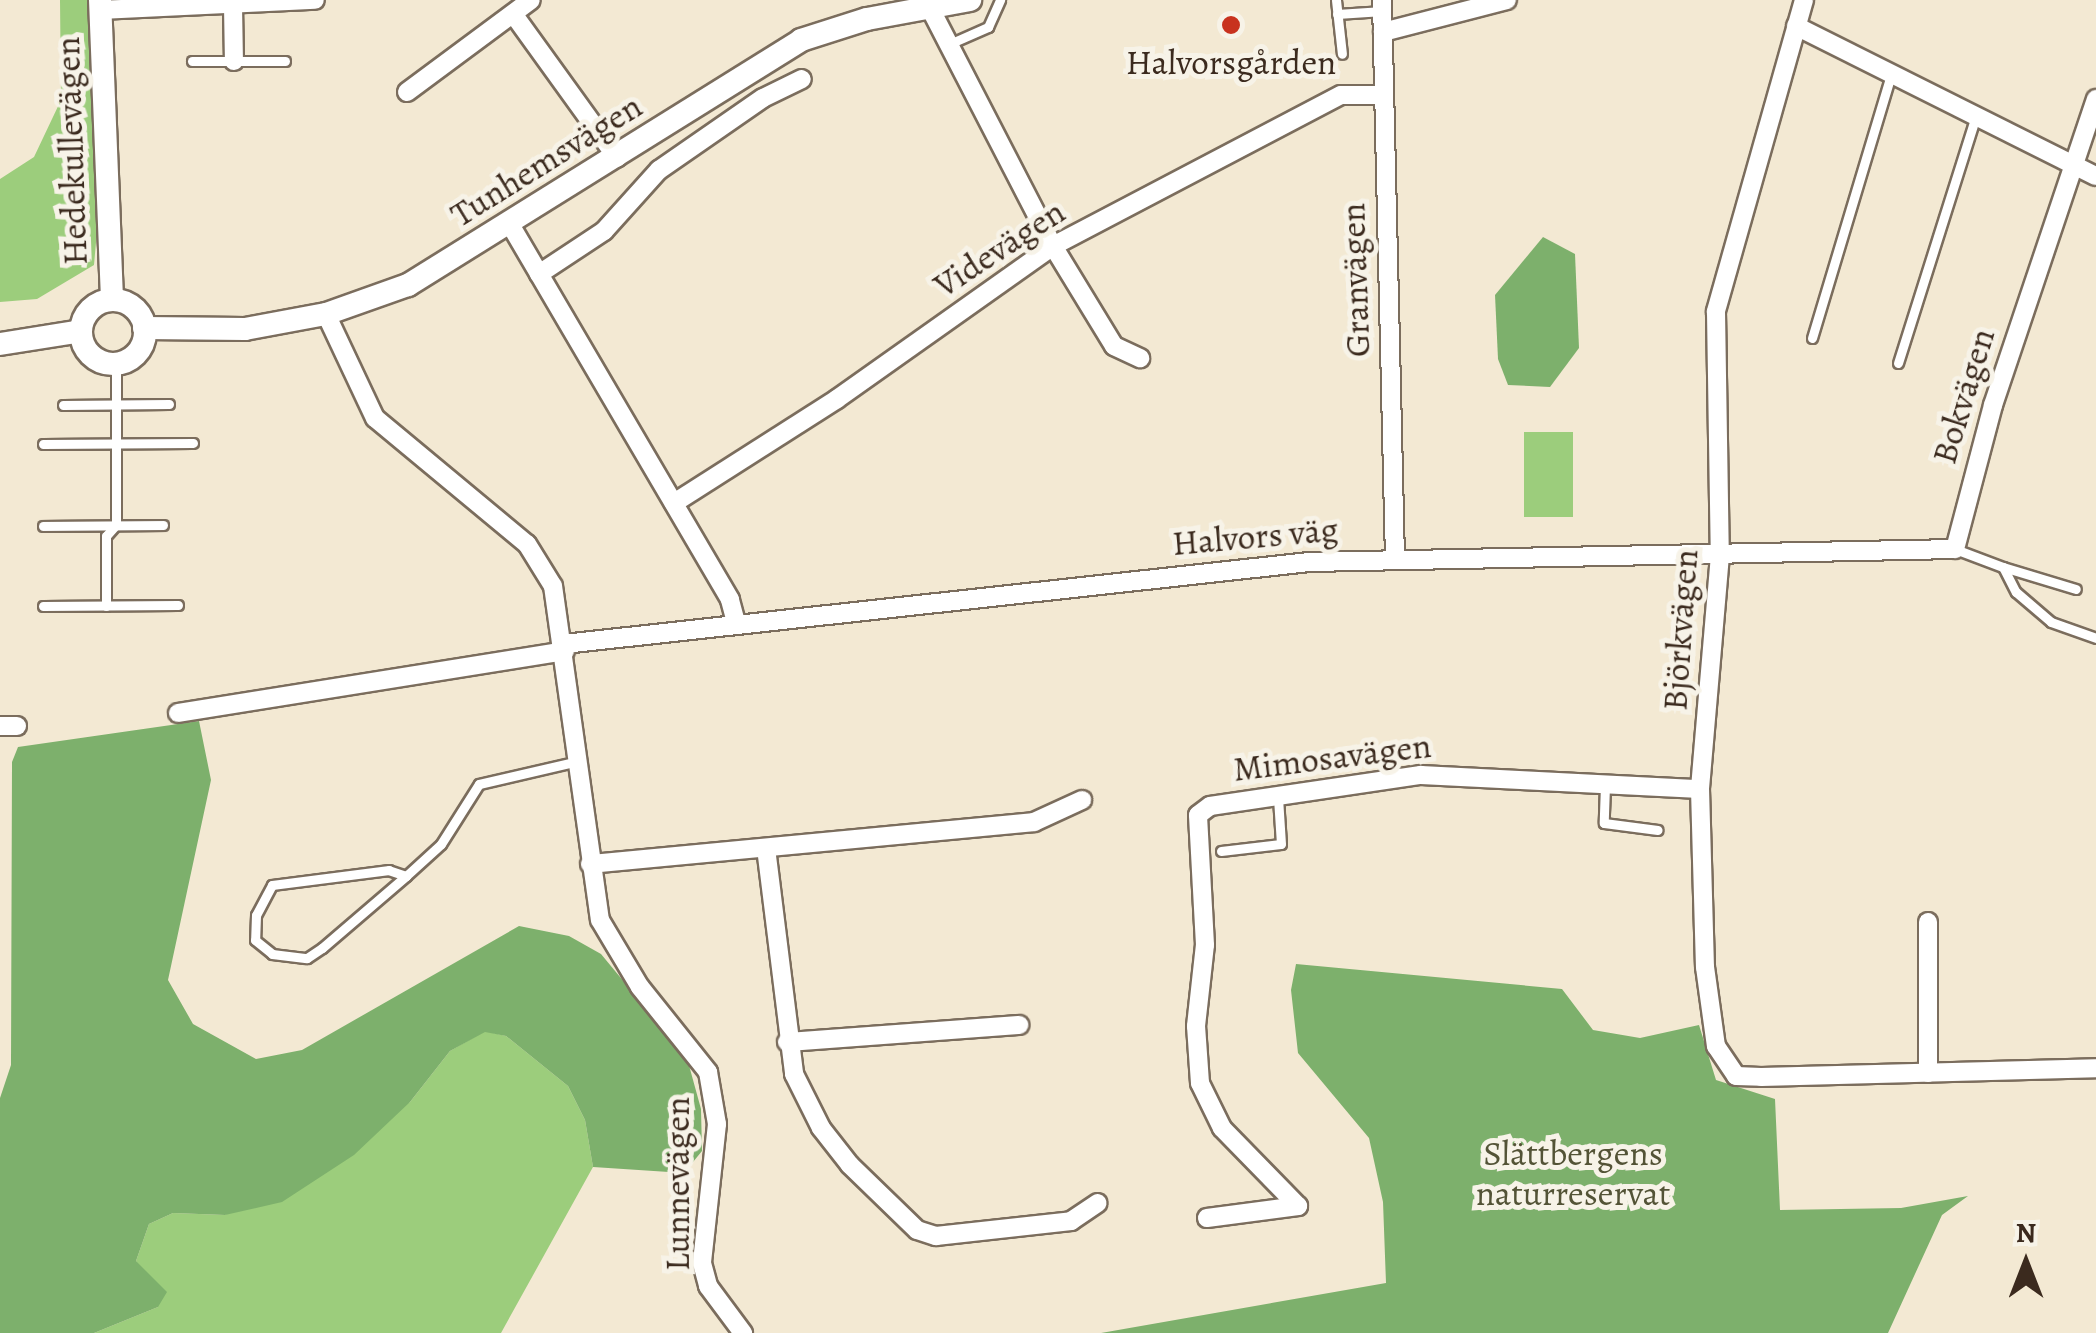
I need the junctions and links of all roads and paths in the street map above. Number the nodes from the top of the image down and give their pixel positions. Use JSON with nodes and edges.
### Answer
{"nodes":[{"id":1,"x":314,"y":0,"type":"edge"},
{"id":2,"x":531,"y":0,"type":"edge"},
{"id":3,"x":970,"y":0,"type":"edge"},
{"id":4,"x":1000,"y":0,"type":"edge"},
{"id":5,"x":1336,"y":0,"type":"edge"},
{"id":6,"x":1507,"y":0,"type":"edge"},
{"id":7,"x":1804,"y":0,"type":"edge"},
{"id":8,"x":224,"y":4,"type":"edge"},
{"id":9,"x":100,"y":5,"type":"edge"},
{"id":10,"x":1382,"y":6,"type":"edge"},
{"id":11,"x":916,"y":7,"type":"edge"},
{"id":12,"x":1338,"y":14,"type":"junction"},
{"id":13,"x":514,"y":15,"type":"junction"},
{"id":14,"x":1796,"y":26,"type":"junction"},
{"id":15,"x":1383,"y":32,"type":"junction"},
{"id":16,"x":946,"y":45,"type":"junction"},
{"id":17,"x":1342,"y":54,"type":"dead end"},
{"id":18,"x":285,"y":60,"type":"dead end"},
{"id":19,"x":192,"y":61,"type":"dead end"},
{"id":20,"x":234,"y":61,"type":"junction"},
{"id":21,"x":1891,"y":75,"type":"junction"},
{"id":22,"x":802,"y":79,"type":"dead end"},
{"id":23,"x":407,"y":92,"type":"dead end"},
{"id":24,"x":1382,"y":96,"type":"junction"},
{"id":25,"x":2096,"y":99,"type":"edge"},
{"id":26,"x":1976,"y":119,"type":"junction"},
{"id":27,"x":617,"y":158,"type":"junction"},
{"id":28,"x":2068,"y":168,"type":"junction"},
{"id":29,"x":2096,"y":176,"type":"edge"},
{"id":30,"x":511,"y":226,"type":"junction"},
{"id":31,"x":1053,"y":246,"type":"junction"},
{"id":32,"x":539,"y":274,"type":"junction"},
{"id":33,"x":112,"y":300,"type":"junction"},
{"id":34,"x":326,"y":314,"type":"junction"},
{"id":35,"x":144,"y":328,"type":"junction"},
{"id":36,"x":81,"y":332,"type":"junction"},
{"id":37,"x":1812,"y":338,"type":"dead end"},
{"id":38,"x":0,"y":344,"type":"edge"},
{"id":39,"x":1140,"y":358,"type":"dead end"},
{"id":40,"x":1898,"y":363,"type":"dead end"},
{"id":41,"x":116,"y":364,"type":"junction"},
{"id":42,"x":169,"y":404,"type":"dead end"},
{"id":43,"x":64,"y":405,"type":"dead end"},
{"id":44,"x":115,"y":405,"type":"junction"},
{"id":45,"x":193,"y":443,"type":"dead end"},
{"id":46,"x":44,"y":444,"type":"dead end"},
{"id":47,"x":116,"y":444,"type":"junction"},
{"id":48,"x":674,"y":503,"type":"junction"},
{"id":49,"x":116,"y":525,"type":"junction"},
{"id":50,"x":163,"y":525,"type":"dead end"},
{"id":51,"x":43,"y":526,"type":"dead end"},
{"id":52,"x":1955,"y":549,"type":"junction"},
{"id":53,"x":1720,"y":555,"type":"junction"},
{"id":54,"x":1395,"y":558,"type":"junction"},
{"id":55,"x":2003,"y":568,"type":"junction"},
{"id":56,"x":2076,"y":589,"type":"dead end"},
{"id":57,"x":178,"y":605,"type":"dead end"},
{"id":58,"x":43,"y":606,"type":"dead end"},
{"id":59,"x":106,"y":606,"type":"junction"},
{"id":60,"x":736,"y":622,"type":"junction"},
{"id":61,"x":2096,"y":638,"type":"edge"},
{"id":62,"x":565,"y":647,"type":"junction"},
{"id":63,"x":178,"y":713,"type":"dead end"},
{"id":64,"x":574,"y":762,"type":"junction"},
{"id":65,"x":1604,"y":781,"type":"junction"},
{"id":66,"x":1700,"y":789,"type":"junction"},
{"id":67,"x":1278,"y":795,"type":"junction"},
{"id":68,"x":1082,"y":800,"type":"dead end"},
{"id":69,"x":1658,"y":830,"type":"dead end"},
{"id":70,"x":766,"y":848,"type":"junction"},
{"id":71,"x":1221,"y":851,"type":"dead end"},
{"id":72,"x":590,"y":864,"type":"junction"},
{"id":73,"x":406,"y":876,"type":"junction"},
{"id":74,"x":1928,"y":922,"type":"dead end"},
{"id":75,"x":1018,"y":1025,"type":"dead end"},
{"id":76,"x":787,"y":1042,"type":"junction"},
{"id":77,"x":2096,"y":1068,"type":"edge"},
{"id":78,"x":1928,"y":1073,"type":"junction"},
{"id":79,"x":1098,"y":1203,"type":"dead end"},
{"id":80,"x":1207,"y":1218,"type":"dead end"},
{"id":81,"x":743,"y":1333,"type":"edge"}],
"edges":[{"from":1,"to":8,"type":"street"},
{"from":2,"to":13,"type":"street"},
{"from":3,"to":11,"type":"street","name":"Tunhemsvägen"},
{"from":4,"to":16,"type":"lane"},
{"from":5,"to":12,"type":"lane"},
{"from":6,"to":15,"type":"street"},
{"from":7,"to":14,"type":"street","name":"Björkvägen"},
{"from":8,"to":9,"type":"street"},
{"from":8,"to":20,"type":"street"},
{"from":9,"to":33,"type":"street","name":"Hedekullevägen"},
{"from":10,"to":12,"type":"lane"},
{"from":10,"to":15,"type":"street","name":"Granvägen"},
{"from":11,"to":16,"type":"street"},
{"from":11,"to":27,"type":"street","name":"Tunhemsvägen"},
{"from":12,"to":17,"type":"lane"},
{"from":13,"to":23,"type":"street"},
{"from":13,"to":27,"type":"street"},
{"from":14,"to":21,"type":"street"},
{"from":14,"to":53,"type":"street","name":"Björkvägen"},
{"from":15,"to":24,"type":"street","name":"Granvägen"},
{"from":16,"to":31,"type":"street"},
{"from":18,"to":20,"type":"lane"},
{"from":19,"to":20,"type":"lane"},
{"from":21,"to":26,"type":"street"},
{"from":21,"to":37,"type":"lane"},
{"from":22,"to":32,"type":"street"},
{"from":24,"to":31,"type":"street","name":"Videvägen"},
{"from":24,"to":54,"type":"street","name":"Granvägen"},
{"from":25,"to":28,"type":"street","name":"Bokvägen"},
{"from":26,"to":28,"type":"street"},
{"from":26,"to":40,"type":"lane"},
{"from":27,"to":30,"type":"street","name":"Tunhemsvägen"},
{"from":28,"to":29,"type":"street"},
{"from":28,"to":52,"type":"street","name":"Bokvägen"},
{"from":30,"to":32,"type":"street"},
{"from":30,"to":34,"type":"street","name":"Tunhemsvägen"},
{"from":31,"to":39,"type":"street"},
{"from":31,"to":48,"type":"street","name":"Videvägen"},
{"from":32,"to":48,"type":"street"},
{"from":33,"to":35,"type":"street"},
{"from":33,"to":36,"type":"street"},
{"from":34,"to":35,"type":"street","name":"Tunhemsvägen"},
{"from":34,"to":62,"type":"street","name":"Lunnevägen"},
{"from":35,"to":41,"type":"street"},
{"from":36,"to":38,"type":"street"},
{"from":36,"to":41,"type":"street"},
{"from":41,"to":44,"type":"lane"},
{"from":42,"to":44,"type":"lane"},
{"from":43,"to":44,"type":"lane"},
{"from":44,"to":47,"type":"lane"},
{"from":45,"to":47,"type":"lane"},
{"from":46,"to":47,"type":"lane"},
{"from":47,"to":49,"type":"lane"},
{"from":48,"to":60,"type":"street"},
{"from":49,"to":50,"type":"lane"},
{"from":49,"to":51,"type":"lane"},
{"from":49,"to":59,"type":"lane"},
{"from":52,"to":53,"type":"street","name":"Halvors väg"},
{"from":52,"to":55,"type":"lane"},
{"from":53,"to":54,"type":"street","name":"Halvors väg"},
{"from":53,"to":66,"type":"street","name":"Björkvägen"},
{"from":54,"to":60,"type":"street","name":"Halvors väg"},
{"from":55,"to":56,"type":"lane"},
{"from":55,"to":61,"type":"lane"},
{"from":57,"to":59,"type":"lane"},
{"from":58,"to":59,"type":"lane"},
{"from":60,"to":62,"type":"street","name":"Halvors väg"},
{"from":62,"to":63,"type":"street","name":"Halvors väg"},
{"from":62,"to":64,"type":"street","name":"Lunnevägen"},
{"from":64,"to":72,"type":"street","name":"Lunnevägen"},
{"from":64,"to":73,"type":"lane"},
{"from":65,"to":66,"type":"street","name":"Mimosavägen"},
{"from":65,"to":67,"type":"street","name":"Mimosavägen"},
{"from":65,"to":69,"type":"lane"},
{"from":66,"to":78,"type":"street","name":"Björkvägen"},
{"from":67,"to":71,"type":"lane"},
{"from":67,"to":80,"type":"street","name":"Mimosavägen"},
{"from":68,"to":70,"type":"street"},
{"from":70,"to":72,"type":"street"},
{"from":70,"to":76,"type":"street"},
{"from":72,"to":81,"type":"street","name":"Lunnevägen"},
{"from":73,"to":73,"type":"lane"},
{"from":74,"to":78,"type":"street"},
{"from":75,"to":76,"type":"street"},
{"from":76,"to":79,"type":"street"},
{"from":77,"to":78,"type":"street","name":"Björkvägen"}]}
